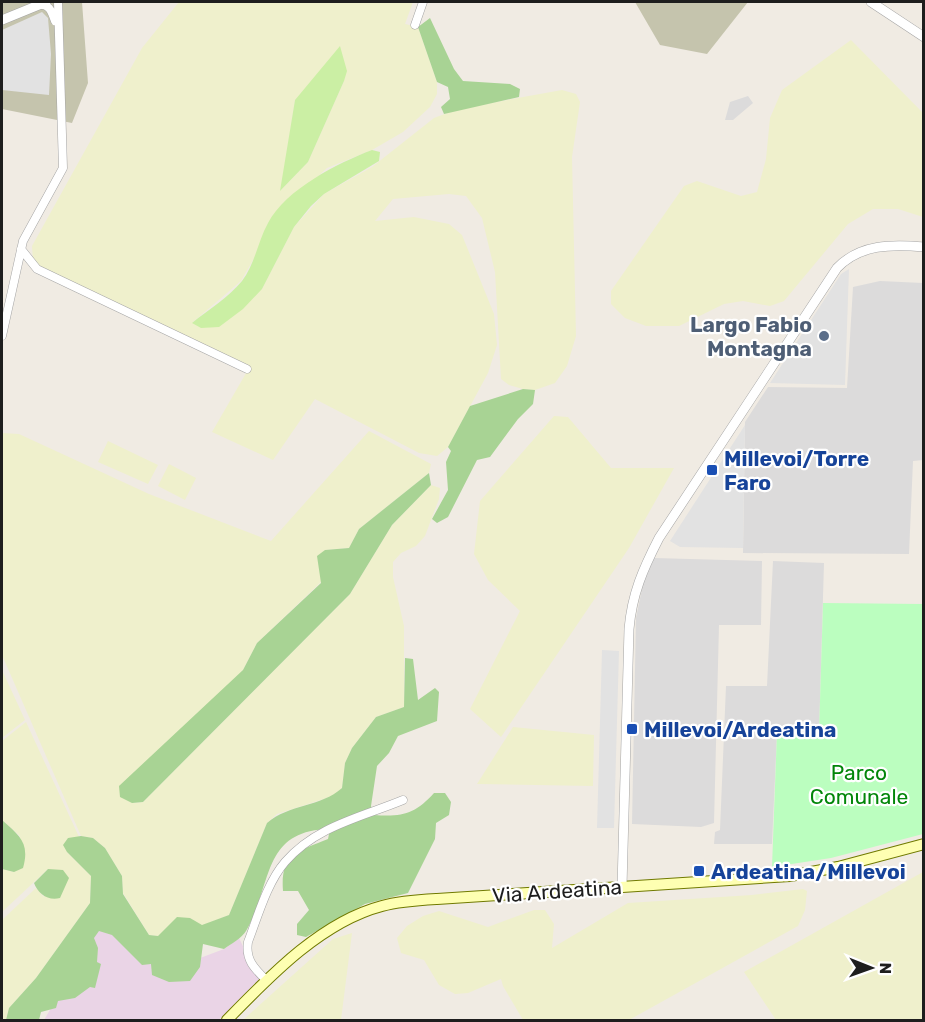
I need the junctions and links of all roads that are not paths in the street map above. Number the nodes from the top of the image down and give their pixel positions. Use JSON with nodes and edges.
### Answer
{"nodes":[{"id":1,"x":58,"y":2,"type":"edge"},
{"id":2,"x":423,"y":2,"type":"edge"},
{"id":3,"x":871,"y":2,"type":"edge"},
{"id":4,"x":41,"y":3,"type":"edge"},
{"id":5,"x":2,"y":20,"type":"edge"},
{"id":6,"x":415,"y":25,"type":"dead end"},
{"id":7,"x":58,"y":28,"type":"junction"},
{"id":8,"x":924,"y":37,"type":"edge"},
{"id":9,"x":924,"y":246,"type":"edge"},
{"id":10,"x":21,"y":249,"type":"junction"},
{"id":11,"x":2,"y":336,"type":"edge"},
{"id":12,"x":247,"y":369,"type":"dead end"},
{"id":13,"x":404,"y":800,"type":"dead end"},
{"id":14,"x":924,"y":844,"type":"edge"},
{"id":15,"x":622,"y":887,"type":"junction"},
{"id":16,"x":267,"y":981,"type":"junction"},
{"id":17,"x":227,"y":1020,"type":"edge"}],
"edges":[{"from":1,"to":7,"type":"street"},
{"from":2,"to":6,"type":"street"},
{"from":3,"to":8,"type":"street"},
{"from":4,"to":5,"type":"street"},
{"from":4,"to":7,"type":"street"},
{"from":7,"to":10,"type":"street"},
{"from":9,"to":15,"type":"street"},
{"from":10,"to":11,"type":"street"},
{"from":10,"to":12,"type":"street"},
{"from":13,"to":16,"type":"street"},
{"from":14,"to":15,"type":"main road","name":"Via Ardeatina"},
{"from":15,"to":16,"type":"main road","name":"Via Ardeatina"},
{"from":16,"to":17,"type":"main road","name":"Via Ardeatina"}]}
